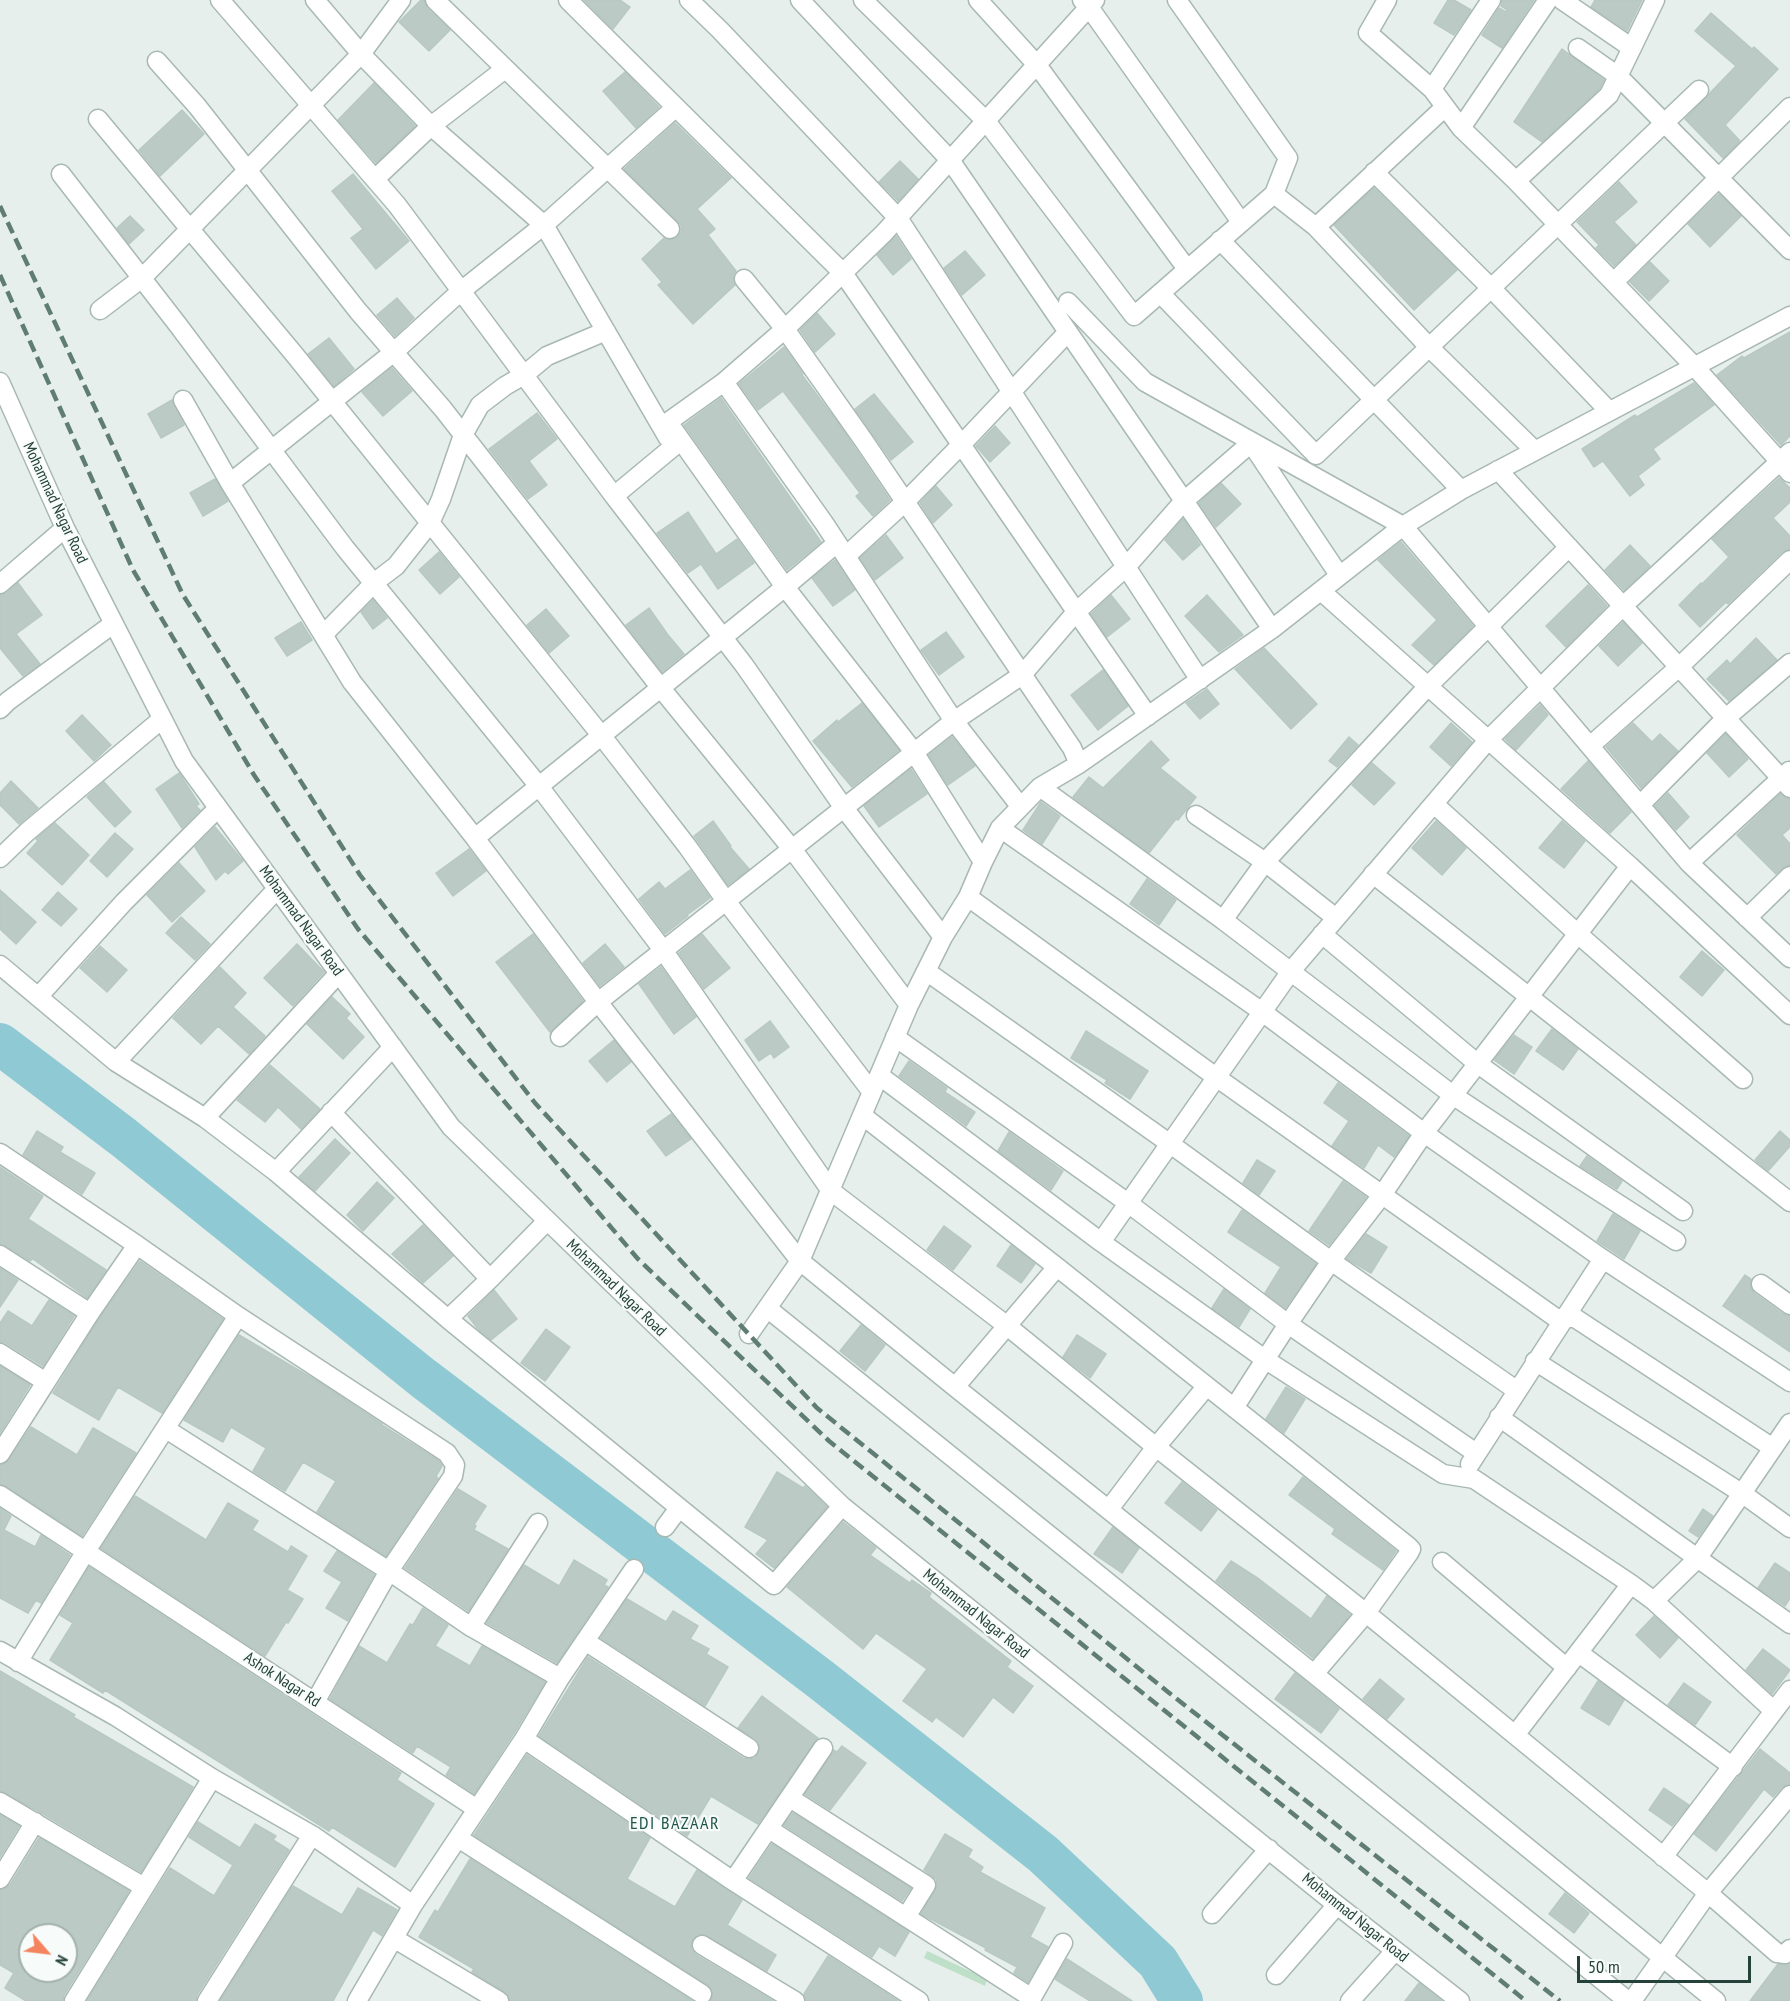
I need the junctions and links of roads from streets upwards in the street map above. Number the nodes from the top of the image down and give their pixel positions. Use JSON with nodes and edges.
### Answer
{"nodes":[{"id":1,"x":220,"y":0,"type":"edge"},
{"id":2,"x":315,"y":0,"type":"edge"},
{"id":3,"x":401,"y":0,"type":"edge"},
{"id":4,"x":435,"y":0,"type":"edge"},
{"id":5,"x":688,"y":0,"type":"edge"},
{"id":6,"x":800,"y":0,"type":"edge"},
{"id":7,"x":862,"y":0,"type":"edge"},
{"id":8,"x":978,"y":0,"type":"edge"},
{"id":9,"x":1177,"y":0,"type":"edge"},
{"id":10,"x":1387,"y":0,"type":"edge"},
{"id":11,"x":1491,"y":0,"type":"edge"},
{"id":12,"x":1548,"y":0,"type":"edge"},
{"id":13,"x":1562,"y":0,"type":"edge"},
{"id":14,"x":1655,"y":0,"type":"edge"},
{"id":15,"x":570,"y":1,"type":"edge"},
{"id":16,"x":1089,"y":2,"type":"edge"},
{"id":17,"x":1578,"y":48,"type":"dead end"},
{"id":18,"x":1632,"y":48,"type":"junction"},
{"id":19,"x":361,"y":54,"type":"junction"},
{"id":20,"x":157,"y":61,"type":"dead end"},
{"id":21,"x":1037,"y":65,"type":"junction"},
{"id":22,"x":505,"y":69,"type":"junction"},
{"id":23,"x":1618,"y":76,"type":"junction"},
{"id":24,"x":1432,"y":89,"type":"junction"},
{"id":25,"x":1699,"y":90,"type":"dead end"},
{"id":26,"x":310,"y":105,"type":"junction"},
{"id":27,"x":676,"y":107,"type":"junction"},
{"id":28,"x":1445,"y":107,"type":"junction"},
{"id":29,"x":1790,"y":107,"type":"edge"},
{"id":30,"x":98,"y":119,"type":"dead end"},
{"id":31,"x":986,"y":121,"type":"junction"},
{"id":32,"x":1665,"y":123,"type":"junction"},
{"id":33,"x":431,"y":126,"type":"junction"},
{"id":34,"x":1461,"y":128,"type":"junction"},
{"id":35,"x":950,"y":160,"type":"junction"},
{"id":36,"x":607,"y":168,"type":"junction"},
{"id":37,"x":248,"y":170,"type":"junction"},
{"id":38,"x":1374,"y":172,"type":"junction"},
{"id":39,"x":61,"y":174,"type":"dead end"},
{"id":40,"x":1719,"y":176,"type":"junction"},
{"id":41,"x":375,"y":179,"type":"junction"},
{"id":42,"x":1516,"y":181,"type":"junction"},
{"id":43,"x":1274,"y":194,"type":"junction"},
{"id":44,"x":898,"y":218,"type":"junction"},
{"id":45,"x":1241,"y":222,"type":"junction"},
{"id":46,"x":544,"y":225,"type":"junction"},
{"id":47,"x":1557,"y":225,"type":"junction"},
{"id":48,"x":1316,"y":227,"type":"junction"},
{"id":49,"x":190,"y":229,"type":"junction"},
{"id":50,"x":670,"y":229,"type":"dead end"},
{"id":51,"x":1220,"y":240,"type":"junction"},
{"id":52,"x":1790,"y":250,"type":"edge"},
{"id":53,"x":1187,"y":270,"type":"junction"},
{"id":54,"x":843,"y":273,"type":"junction"},
{"id":55,"x":142,"y":278,"type":"junction"},
{"id":56,"x":744,"y":279,"type":"dead end"},
{"id":57,"x":1614,"y":282,"type":"junction"},
{"id":58,"x":1492,"y":288,"type":"junction"},
{"id":59,"x":461,"y":291,"type":"junction"},
{"id":60,"x":1160,"y":293,"type":"junction"},
{"id":61,"x":1068,"y":302,"type":"dead end"},
{"id":62,"x":100,"y":310,"type":"dead end"},
{"id":63,"x":1790,"y":316,"type":"edge"},
{"id":64,"x":785,"y":329,"type":"junction"},
{"id":65,"x":606,"y":331,"type":"junction"},
{"id":66,"x":1068,"y":332,"type":"junction"},
{"id":67,"x":1430,"y":348,"type":"junction"},
{"id":68,"x":394,"y":352,"type":"junction"},
{"id":69,"x":1694,"y":366,"type":"junction"},
{"id":70,"x":524,"y":375,"type":"junction"},
{"id":71,"x":724,"y":382,"type":"junction"},
{"id":72,"x":0,"y":383,"type":"edge"},
{"id":73,"x":1012,"y":392,"type":"junction"},
{"id":74,"x":183,"y":400,"type":"dead end"},
{"id":75,"x":332,"y":401,"type":"junction"},
{"id":76,"x":1373,"y":401,"type":"junction"},
{"id":77,"x":1609,"y":411,"type":"junction"},
{"id":78,"x":668,"y":422,"type":"junction"},
{"id":79,"x":463,"y":435,"type":"junction"},
{"id":80,"x":1251,"y":443,"type":"junction"},
{"id":81,"x":961,"y":445,"type":"junction"},
{"id":82,"x":673,"y":447,"type":"junction"},
{"id":83,"x":271,"y":449,"type":"junction"},
{"id":84,"x":1535,"y":451,"type":"junction"},
{"id":85,"x":1786,"y":462,"type":"edge"},
{"id":86,"x":1498,"y":470,"type":"junction"},
{"id":87,"x":230,"y":483,"type":"junction"},
{"id":88,"x":1461,"y":490,"type":"junction"},
{"id":89,"x":614,"y":496,"type":"junction"},
{"id":90,"x":1184,"y":501,"type":"junction"},
{"id":91,"x":905,"y":502,"type":"junction"},
{"id":92,"x":430,"y":523,"type":"junction"},
{"id":93,"x":1403,"y":525,"type":"junction"},
{"id":94,"x":65,"y":528,"type":"junction"},
{"id":95,"x":1569,"y":547,"type":"junction"},
{"id":96,"x":842,"y":550,"type":"junction"},
{"id":97,"x":1790,"y":560,"type":"edge"},
{"id":98,"x":1126,"y":567,"type":"junction"},
{"id":99,"x":1339,"y":575,"type":"junction"},
{"id":100,"x":375,"y":582,"type":"junction"},
{"id":101,"x":0,"y":584,"type":"edge"},
{"id":102,"x":785,"y":587,"type":"junction"},
{"id":103,"x":1321,"y":591,"type":"junction"},
{"id":104,"x":1623,"y":606,"type":"junction"},
{"id":105,"x":1076,"y":612,"type":"junction"},
{"id":106,"x":113,"y":624,"type":"junction"},
{"id":107,"x":1489,"y":625,"type":"junction"},
{"id":108,"x":1272,"y":629,"type":"junction"},
{"id":109,"x":323,"y":635,"type":"junction"},
{"id":110,"x":723,"y":637,"type":"junction"},
{"id":111,"x":1790,"y":663,"type":"edge"},
{"id":112,"x":1679,"y":667,"type":"junction"},
{"id":113,"x":1022,"y":675,"type":"junction"},
{"id":114,"x":1200,"y":680,"type":"junction"},
{"id":115,"x":1429,"y":685,"type":"junction"},
{"id":116,"x":1540,"y":686,"type":"junction"},
{"id":117,"x":660,"y":687,"type":"junction"},
{"id":118,"x":0,"y":709,"type":"edge"},
{"id":119,"x":1148,"y":716,"type":"junction"},
{"id":120,"x":1726,"y":718,"type":"junction"},
{"id":121,"x":162,"y":719,"type":"junction"},
{"id":122,"x":954,"y":721,"type":"junction"},
{"id":123,"x":601,"y":735,"type":"junction"},
{"id":124,"x":1489,"y":739,"type":"junction"},
{"id":125,"x":1590,"y":746,"type":"junction"},
{"id":126,"x":914,"y":752,"type":"junction"},
{"id":127,"x":1079,"y":764,"type":"junction"},
{"id":128,"x":1787,"y":779,"type":"edge"},
{"id":129,"x":538,"y":785,"type":"junction"},
{"id":130,"x":1040,"y":787,"type":"junction"},
{"id":131,"x":1434,"y":804,"type":"junction"},
{"id":132,"x":1640,"y":805,"type":"junction"},
{"id":133,"x":1020,"y":806,"type":"junction"},
{"id":134,"x":218,"y":807,"type":"junction"},
{"id":135,"x":844,"y":808,"type":"junction"},
{"id":136,"x":1196,"y":815,"type":"dead end"},
{"id":137,"x":1000,"y":828,"type":"junction"},
{"id":138,"x":475,"y":838,"type":"junction"},
{"id":139,"x":792,"y":849,"type":"junction"},
{"id":140,"x":0,"y":858,"type":"edge"},
{"id":141,"x":982,"y":862,"type":"junction"},
{"id":142,"x":1265,"y":862,"type":"junction"},
{"id":143,"x":1689,"y":862,"type":"junction"},
{"id":144,"x":1630,"y":866,"type":"junction"},
{"id":145,"x":1373,"y":874,"type":"junction"},
{"id":146,"x":1790,"y":876,"type":"edge"},
{"id":147,"x":277,"y":889,"type":"junction"},
{"id":148,"x":968,"y":897,"type":"junction"},
{"id":149,"x":726,"y":901,"type":"junction"},
{"id":150,"x":1336,"y":918,"type":"junction"},
{"id":151,"x":1747,"y":918,"type":"junction"},
{"id":152,"x":1223,"y":920,"type":"junction"},
{"id":153,"x":1322,"y":934,"type":"junction"},
{"id":154,"x":1578,"y":934,"type":"junction"},
{"id":155,"x":943,"y":937,"type":"junction"},
{"id":156,"x":663,"y":950,"type":"junction"},
{"id":157,"x":1790,"y":958,"type":"edge"},
{"id":158,"x":0,"y":965,"type":"edge"},
{"id":159,"x":926,"y":971,"type":"junction"},
{"id":160,"x":1291,"y":971,"type":"junction"},
{"id":161,"x":339,"y":974,"type":"junction"},
{"id":162,"x":38,"y":997,"type":"junction"},
{"id":163,"x":1529,"y":998,"type":"junction"},
{"id":164,"x":598,"y":1002,"type":"junction"},
{"id":165,"x":909,"y":1005,"type":"junction"},
{"id":166,"x":1261,"y":1011,"type":"junction"},
{"id":167,"x":1790,"y":1015,"type":"edge"},
{"id":168,"x":560,"y":1036,"type":"dead end"},
{"id":169,"x":895,"y":1037,"type":"junction"},
{"id":170,"x":393,"y":1047,"type":"junction"},
{"id":171,"x":116,"y":1062,"type":"junction"},
{"id":172,"x":1478,"y":1064,"type":"junction"},
{"id":173,"x":1216,"y":1077,"type":"junction"},
{"id":174,"x":1743,"y":1079,"type":"dead end"},
{"id":175,"x":876,"y":1083,"type":"junction"},
{"id":176,"x":1454,"y":1096,"type":"junction"},
{"id":177,"x":331,"y":1112,"type":"junction"},
{"id":178,"x":863,"y":1116,"type":"junction"},
{"id":179,"x":205,"y":1118,"type":"junction"},
{"id":180,"x":1424,"y":1133,"type":"junction"},
{"id":181,"x":1169,"y":1143,"type":"junction"},
{"id":182,"x":0,"y":1153,"type":"edge"},
{"id":183,"x":276,"y":1172,"type":"junction"},
{"id":184,"x":831,"y":1191,"type":"junction"},
{"id":185,"x":1382,"y":1195,"type":"junction"},
{"id":186,"x":1790,"y":1202,"type":"edge"},
{"id":187,"x":1128,"y":1203,"type":"junction"},
{"id":188,"x":1683,"y":1211,"type":"dead end"},
{"id":189,"x":547,"y":1221,"type":"junction"},
{"id":190,"x":1676,"y":1241,"type":"dead end"},
{"id":191,"x":1101,"y":1242,"type":"junction"},
{"id":192,"x":137,"y":1245,"type":"junction"},
{"id":193,"x":0,"y":1256,"type":"edge"},
{"id":194,"x":1603,"y":1259,"type":"junction"},
{"id":195,"x":800,"y":1261,"type":"junction"},
{"id":196,"x":1331,"y":1261,"type":"junction"},
{"id":197,"x":1057,"y":1267,"type":"junction"},
{"id":198,"x":490,"y":1280,"type":"junction"},
{"id":199,"x":1761,"y":1284,"type":"dead end"},
{"id":200,"x":1790,"y":1305,"type":"edge"},
{"id":201,"x":767,"y":1308,"type":"junction"},
{"id":202,"x":90,"y":1313,"type":"junction"},
{"id":203,"x":238,"y":1316,"type":"junction"},
{"id":204,"x":1563,"y":1318,"type":"junction"},
{"id":205,"x":448,"y":1319,"type":"junction"},
{"id":206,"x":1288,"y":1324,"type":"junction"},
{"id":207,"x":1006,"y":1325,"type":"junction"},
{"id":208,"x":749,"y":1334,"type":"dead end"},
{"id":209,"x":0,"y":1353,"type":"edge"},
{"id":210,"x":1266,"y":1360,"type":"junction"},
{"id":211,"x":1535,"y":1361,"type":"junction"},
{"id":212,"x":46,"y":1382,"type":"junction"},
{"id":213,"x":1790,"y":1382,"type":"edge"},
{"id":214,"x":955,"y":1387,"type":"junction"},
{"id":215,"x":1206,"y":1387,"type":"junction"},
{"id":216,"x":1516,"y":1390,"type":"junction"},
{"id":217,"x":1234,"y":1408,"type":"junction"},
{"id":218,"x":1499,"y":1417,"type":"junction"},
{"id":219,"x":1790,"y":1423,"type":"edge"},
{"id":220,"x":166,"y":1429,"type":"junction"},
{"id":221,"x":1156,"y":1447,"type":"junction"},
{"id":222,"x":1773,"y":1448,"type":"junction"},
{"id":223,"x":0,"y":1454,"type":"edge"},
{"id":224,"x":1476,"y":1454,"type":"junction"},
{"id":225,"x":1461,"y":1477,"type":"junction"},
{"id":226,"x":1743,"y":1494,"type":"junction"},
{"id":227,"x":0,"y":1495,"type":"edge"},
{"id":228,"x":842,"y":1506,"type":"junction"},
{"id":229,"x":679,"y":1508,"type":"junction"},
{"id":230,"x":1109,"y":1509,"type":"junction"},
{"id":231,"x":538,"y":1523,"type":"dead end"},
{"id":232,"x":664,"y":1527,"type":"dead end"},
{"id":233,"x":1790,"y":1528,"type":"edge"},
{"id":234,"x":86,"y":1551,"type":"junction"},
{"id":235,"x":1697,"y":1558,"type":"junction"},
{"id":236,"x":1442,"y":1562,"type":"dead end"},
{"id":237,"x":634,"y":1569,"type":"dead end"},
{"id":238,"x":389,"y":1571,"type":"junction"},
{"id":239,"x":1631,"y":1584,"type":"junction"},
{"id":240,"x":1654,"y":1601,"type":"junction"},
{"id":241,"x":1365,"y":1612,"type":"junction"},
{"id":242,"x":1790,"y":1624,"type":"edge"},
{"id":243,"x":471,"y":1627,"type":"junction"},
{"id":244,"x":585,"y":1641,"type":"junction"},
{"id":245,"x":0,"y":1651,"type":"edge"},
{"id":246,"x":1579,"y":1653,"type":"junction"},
{"id":247,"x":18,"y":1662,"type":"junction"},
{"id":248,"x":1567,"y":1668,"type":"junction"},
{"id":249,"x":1314,"y":1674,"type":"junction"},
{"id":250,"x":560,"y":1678,"type":"junction"},
{"id":251,"x":1790,"y":1690,"type":"edge"},
{"id":252,"x":315,"y":1702,"type":"junction"},
{"id":253,"x":1773,"y":1710,"type":"junction"},
{"id":254,"x":1515,"y":1735,"type":"junction"},
{"id":255,"x":524,"y":1739,"type":"junction"},
{"id":256,"x":749,"y":1748,"type":"dead end"},
{"id":257,"x":823,"y":1748,"type":"dead end"},
{"id":258,"x":1732,"y":1767,"type":"junction"},
{"id":259,"x":212,"y":1778,"type":"junction"},
{"id":260,"x":1790,"y":1795,"type":"edge"},
{"id":261,"x":790,"y":1798,"type":"junction"},
{"id":262,"x":0,"y":1802,"type":"edge"},
{"id":263,"x":477,"y":1809,"type":"junction"},
{"id":264,"x":35,"y":1822,"type":"junction"},
{"id":265,"x":769,"y":1829,"type":"junction"},
{"id":266,"x":312,"y":1835,"type":"junction"},
{"id":267,"x":458,"y":1838,"type":"junction"},
{"id":268,"x":1269,"y":1849,"type":"junction"},
{"id":269,"x":1663,"y":1857,"type":"junction"},
{"id":270,"x":0,"y":1879,"type":"edge"},
{"id":271,"x":733,"y":1881,"type":"junction"},
{"id":272,"x":144,"y":1887,"type":"junction"},
{"id":273,"x":1708,"y":1893,"type":"junction"},
{"id":274,"x":413,"y":1905,"type":"junction"},
{"id":275,"x":1337,"y":1905,"type":"junction"},
{"id":276,"x":1212,"y":1914,"type":"dead end"},
{"id":277,"x":906,"y":1917,"type":"junction"},
{"id":278,"x":395,"y":1939,"type":"junction"},
{"id":279,"x":1063,"y":1943,"type":"dead end"},
{"id":280,"x":702,"y":1946,"type":"dead end"},
{"id":281,"x":1790,"y":1949,"type":"edge"},
{"id":282,"x":1395,"y":1951,"type":"junction"},
{"id":283,"x":1663,"y":1958,"type":"junction"},
{"id":284,"x":1276,"y":1975,"type":"dead end"},
{"id":285,"x":702,"y":1994,"type":"dead end"},
{"id":286,"x":1031,"y":1999,"type":"edge"},
{"id":287,"x":74,"y":2001,"type":"edge"},
{"id":288,"x":207,"y":2001,"type":"edge"},
{"id":289,"x":357,"y":2001,"type":"edge"},
{"id":290,"x":499,"y":2001,"type":"edge"},
{"id":291,"x":795,"y":2001,"type":"edge"},
{"id":292,"x":919,"y":2001,"type":"edge"},
{"id":293,"x":1350,"y":2001,"type":"edge"},
{"id":294,"x":1458,"y":2001,"type":"edge"},
{"id":295,"x":1630,"y":2001,"type":"edge"},
{"id":296,"x":1716,"y":2001,"type":"edge"}],
"edges":[{"from":1,"to":26,"type":"street"},
{"from":2,"to":19,"type":"street"},
{"from":3,"to":19,"type":"street"},
{"from":4,"to":22,"type":"street"},
{"from":5,"to":44,"type":"street"},
{"from":6,"to":35,"type":"street"},
{"from":7,"to":31,"type":"street"},
{"from":8,"to":21,"type":"street"},
{"from":9,"to":43,"type":"street"},
{"from":10,"to":24,"type":"street"},
{"from":11,"to":24,"type":"street"},
{"from":12,"to":34,"type":"street"},
{"from":13,"to":18,"type":"street"},
{"from":14,"to":18,"type":"street"},
{"from":15,"to":27,"type":"street"},
{"from":16,"to":21,"type":"street"},
{"from":16,"to":45,"type":"street"},
{"from":17,"to":23,"type":"street"},
{"from":18,"to":23,"type":"street"},
{"from":19,"to":26,"type":"street"},
{"from":19,"to":33,"type":"street"},
{"from":20,"to":37,"type":"street"},
{"from":21,"to":31,"type":"street"},
{"from":21,"to":53,"type":"street"},
{"from":22,"to":33,"type":"street"},
{"from":22,"to":36,"type":"street"},
{"from":23,"to":32,"type":"street"},
{"from":23,"to":42,"type":"street"},
{"from":24,"to":28,"type":"street"},
{"from":25,"to":32,"type":"street"},
{"from":26,"to":37,"type":"street"},
{"from":26,"to":41,"type":"street"},
{"from":27,"to":36,"type":"street"},
{"from":27,"to":54,"type":"street"},
{"from":28,"to":34,"type":"street"},
{"from":28,"to":38,"type":"street"},
{"from":29,"to":40,"type":"street"},
{"from":30,"to":49,"type":"street"},
{"from":31,"to":35,"type":"street"},
{"from":31,"to":60,"type":"street"},
{"from":32,"to":40,"type":"street"},
{"from":32,"to":47,"type":"street"},
{"from":33,"to":41,"type":"street"},
{"from":33,"to":46,"type":"street"},
{"from":34,"to":42,"type":"street"},
{"from":35,"to":44,"type":"street"},
{"from":35,"to":66,"type":"street"},
{"from":36,"to":46,"type":"street"},
{"from":36,"to":50,"type":"street"},
{"from":37,"to":49,"type":"street"},
{"from":37,"to":68,"type":"street"},
{"from":38,"to":48,"type":"street"},
{"from":38,"to":58,"type":"street"},
{"from":39,"to":55,"type":"street"},
{"from":40,"to":52,"type":"street"},
{"from":40,"to":57,"type":"street"},
{"from":41,"to":59,"type":"street"},
{"from":42,"to":47,"type":"street"},
{"from":43,"to":45,"type":"street"},
{"from":43,"to":48,"type":"street"},
{"from":44,"to":54,"type":"street"},
{"from":44,"to":73,"type":"street"},
{"from":45,"to":51,"type":"street"},
{"from":46,"to":59,"type":"street"},
{"from":46,"to":65,"type":"street"},
{"from":47,"to":57,"type":"street"},
{"from":47,"to":58,"type":"street"},
{"from":48,"to":67,"type":"street"},
{"from":49,"to":55,"type":"street"},
{"from":49,"to":75,"type":"street"},
{"from":51,"to":53,"type":"street"},
{"from":51,"to":76,"type":"street"},
{"from":53,"to":60,"type":"street"},
{"from":54,"to":64,"type":"street"},
{"from":54,"to":81,"type":"street"},
{"from":55,"to":62,"type":"street"},
{"from":55,"to":83,"type":"street"},
{"from":56,"to":64,"type":"street"},
{"from":57,"to":69,"type":"street"},
{"from":58,"to":67,"type":"street"},
{"from":58,"to":77,"type":"street"},
{"from":59,"to":68,"type":"street"},
{"from":59,"to":70,"type":"street"},
{"from":60,"to":76,"type":"street"},
{"from":61,"to":80,"type":"street"},
{"from":63,"to":69,"type":"street"},
{"from":64,"to":71,"type":"street"},
{"from":64,"to":91,"type":"street"},
{"from":65,"to":70,"type":"street"},
{"from":65,"to":82,"type":"street"},
{"from":66,"to":73,"type":"street"},
{"from":66,"to":90,"type":"street"},
{"from":67,"to":76,"type":"street"},
{"from":67,"to":84,"type":"street"},
{"from":68,"to":75,"type":"street"},
{"from":68,"to":79,"type":"street"},
{"from":69,"to":77,"type":"street"},
{"from":69,"to":85,"type":"street"},
{"from":70,"to":79,"type":"street"},
{"from":70,"to":89,"type":"street"},
{"from":71,"to":78,"type":"street"},
{"from":71,"to":96,"type":"street"},
{"from":72,"to":94,"type":"street","name":"Mohammad Nagar Road"},
{"from":73,"to":81,"type":"street"},
{"from":73,"to":98,"type":"street"},
{"from":74,"to":87,"type":"street"},
{"from":75,"to":83,"type":"street"},
{"from":75,"to":92,"type":"street"},
{"from":76,"to":88,"type":"street"},
{"from":77,"to":84,"type":"street"},
{"from":78,"to":82,"type":"street"},
{"from":78,"to":102,"type":"street"},
{"from":79,"to":92,"type":"street"},
{"from":79,"to":117,"type":"street"},
{"from":80,"to":90,"type":"street"},
{"from":80,"to":93,"type":"street"},
{"from":80,"to":99,"type":"street"},
{"from":81,"to":91,"type":"street"},
{"from":81,"to":105,"type":"street"},
{"from":82,"to":89,"type":"street"},
{"from":83,"to":87,"type":"street"},
{"from":83,"to":100,"type":"street"},
{"from":84,"to":86,"type":"street"},
{"from":85,"to":104,"type":"street"},
{"from":86,"to":88,"type":"street"},
{"from":86,"to":95,"type":"street"},
{"from":87,"to":109,"type":"street"},
{"from":88,"to":93,"type":"street"},
{"from":89,"to":110,"type":"street"},
{"from":90,"to":98,"type":"street"},
{"from":90,"to":108,"type":"street"},
{"from":91,"to":96,"type":"street"},
{"from":91,"to":113,"type":"street"},
{"from":92,"to":100,"type":"street"},
{"from":92,"to":123,"type":"street"},
{"from":93,"to":99,"type":"street"},
{"from":93,"to":107,"type":"street"},
{"from":94,"to":101,"type":"street"},
{"from":94,"to":106,"type":"street","name":"Mohammad Nagar Road"},
{"from":95,"to":104,"type":"street"},
{"from":95,"to":107,"type":"street"},
{"from":96,"to":102,"type":"street"},
{"from":96,"to":122,"type":"street"},
{"from":97,"to":112,"type":"street"},
{"from":98,"to":105,"type":"street"},
{"from":98,"to":114,"type":"street"},
{"from":99,"to":103,"type":"street"},
{"from":100,"to":109,"type":"street"},
{"from":100,"to":129,"type":"street"},
{"from":102,"to":110,"type":"street"},
{"from":102,"to":126,"type":"street"},
{"from":103,"to":108,"type":"street"},
{"from":103,"to":115,"type":"street"},
{"from":104,"to":112,"type":"street"},
{"from":104,"to":116,"type":"street"},
{"from":105,"to":113,"type":"street"},
{"from":105,"to":119,"type":"street"},
{"from":106,"to":118,"type":"street"},
{"from":106,"to":121,"type":"street","name":"Mohammad Nagar Road"},
{"from":107,"to":115,"type":"street"},
{"from":107,"to":116,"type":"street"},
{"from":108,"to":114,"type":"street"},
{"from":109,"to":138,"type":"street"},
{"from":110,"to":117,"type":"street"},
{"from":110,"to":135,"type":"street"},
{"from":111,"to":120,"type":"street"},
{"from":112,"to":120,"type":"street"},
{"from":112,"to":125,"type":"street"},
{"from":113,"to":122,"type":"street"},
{"from":113,"to":127,"type":"street"},
{"from":114,"to":119,"type":"street"},
{"from":115,"to":124,"type":"street"},
{"from":115,"to":142,"type":"street"},
{"from":116,"to":124,"type":"street"},
{"from":116,"to":125,"type":"street"},
{"from":117,"to":123,"type":"street"},
{"from":117,"to":139,"type":"street"},
{"from":119,"to":127,"type":"street"},
{"from":120,"to":128,"type":"street"},
{"from":120,"to":132,"type":"street"},
{"from":121,"to":134,"type":"street","name":"Mohammad Nagar Road"},
{"from":121,"to":140,"type":"street"},
{"from":122,"to":126,"type":"street"},
{"from":122,"to":133,"type":"street"},
{"from":123,"to":129,"type":"street"},
{"from":123,"to":149,"type":"street"},
{"from":124,"to":131,"type":"street"},
{"from":124,"to":144,"type":"street"},
{"from":125,"to":132,"type":"street"},
{"from":126,"to":135,"type":"street"},
{"from":126,"to":141,"type":"street"},
{"from":127,"to":130,"type":"street"},
{"from":128,"to":143,"type":"street"},
{"from":129,"to":138,"type":"street"},
{"from":129,"to":156,"type":"street"},
{"from":130,"to":133,"type":"street"},
{"from":130,"to":152,"type":"street"},
{"from":131,"to":145,"type":"street"},
{"from":131,"to":154,"type":"street"},
{"from":132,"to":143,"type":"street"},
{"from":133,"to":137,"type":"street"},
{"from":134,"to":147,"type":"street","name":"Mohammad Nagar Road"},
{"from":134,"to":162,"type":"street"},
{"from":135,"to":139,"type":"street"},
{"from":135,"to":155,"type":"street"},
{"from":136,"to":142,"type":"street"},
{"from":137,"to":141,"type":"street"},
{"from":137,"to":166,"type":"street"},
{"from":138,"to":164,"type":"street"},
{"from":139,"to":149,"type":"street"},
{"from":139,"to":165,"type":"street"},
{"from":141,"to":148,"type":"street"},
{"from":142,"to":150,"type":"street"},
{"from":142,"to":152,"type":"street"},
{"from":143,"to":151,"type":"street"},
{"from":144,"to":154,"type":"street"},
{"from":144,"to":167,"type":"street"},
{"from":145,"to":150,"type":"street"},
{"from":145,"to":163,"type":"street"},
{"from":146,"to":151,"type":"street"},
{"from":147,"to":161,"type":"street","name":"Mohammad Nagar Road"},
{"from":147,"to":171,"type":"street"},
{"from":148,"to":155,"type":"street"},
{"from":148,"to":173,"type":"street"},
{"from":149,"to":156,"type":"street"},
{"from":149,"to":175,"type":"street"},
{"from":150,"to":153,"type":"street"},
{"from":151,"to":157,"type":"street"},
{"from":152,"to":160,"type":"street"},
{"from":153,"to":160,"type":"street"},
{"from":153,"to":172,"type":"street"},
{"from":154,"to":163,"type":"street"},
{"from":154,"to":174,"type":"street"},
{"from":155,"to":159,"type":"street"},
{"from":156,"to":164,"type":"street"},
{"from":156,"to":184,"type":"street"},
{"from":158,"to":162,"type":"street"},
{"from":159,"to":165,"type":"street"},
{"from":159,"to":181,"type":"street"},
{"from":160,"to":166,"type":"street"},
{"from":160,"to":176,"type":"street"},
{"from":161,"to":170,"type":"street","name":"Mohammad Nagar Road"},
{"from":161,"to":179,"type":"street"},
{"from":162,"to":171,"type":"street"},
{"from":163,"to":172,"type":"street"},
{"from":163,"to":186,"type":"street"},
{"from":164,"to":168,"type":"street"},
{"from":164,"to":195,"type":"street"},
{"from":165,"to":169,"type":"street"},
{"from":166,"to":173,"type":"street"},
{"from":166,"to":180,"type":"street"},
{"from":169,"to":175,"type":"street"},
{"from":169,"to":187,"type":"street"},
{"from":170,"to":177,"type":"street"},
{"from":170,"to":189,"type":"street","name":"Mohammad Nagar Road"},
{"from":171,"to":179,"type":"street"},
{"from":172,"to":176,"type":"street"},
{"from":172,"to":188,"type":"street"},
{"from":173,"to":181,"type":"street"},
{"from":173,"to":185,"type":"street"},
{"from":175,"to":178,"type":"street"},
{"from":175,"to":191,"type":"street"},
{"from":176,"to":180,"type":"street"},
{"from":176,"to":190,"type":"street"},
{"from":177,"to":183,"type":"street"},
{"from":177,"to":198,"type":"street"},
{"from":178,"to":184,"type":"street"},
{"from":178,"to":197,"type":"street"},
{"from":179,"to":183,"type":"street"},
{"from":180,"to":185,"type":"street"},
{"from":180,"to":194,"type":"street"},
{"from":181,"to":187,"type":"street"},
{"from":181,"to":196,"type":"street"},
{"from":182,"to":192,"type":"street"},
{"from":183,"to":205,"type":"street"},
{"from":184,"to":195,"type":"street"},
{"from":184,"to":207,"type":"street"},
{"from":185,"to":196,"type":"street"},
{"from":185,"to":204,"type":"street"},
{"from":187,"to":191,"type":"street"},
{"from":187,"to":206,"type":"street"},
{"from":189,"to":198,"type":"street"},
{"from":189,"to":228,"type":"street","name":"Mohammad Nagar Road"},
{"from":191,"to":210,"type":"street"},
{"from":192,"to":202,"type":"street"},
{"from":192,"to":203,"type":"street"},
{"from":193,"to":202,"type":"street"},
{"from":194,"to":204,"type":"street"},
{"from":194,"to":213,"type":"street"},
{"from":195,"to":201,"type":"street"},
{"from":195,"to":214,"type":"street"},
{"from":196,"to":206,"type":"street"},
{"from":196,"to":216,"type":"street"},
{"from":197,"to":207,"type":"street"},
{"from":197,"to":215,"type":"street"},
{"from":198,"to":205,"type":"street"},
{"from":199,"to":200,"type":"street"},
{"from":201,"to":208,"type":"street"},
{"from":201,"to":295,"type":"street"},
{"from":202,"to":212,"type":"street"},
{"from":203,"to":220,"type":"street"},
{"from":203,"to":238,"type":"street"},
{"from":204,"to":211,"type":"street"},
{"from":204,"to":222,"type":"street"},
{"from":205,"to":229,"type":"street"},
{"from":206,"to":210,"type":"street"},
{"from":206,"to":224,"type":"street"},
{"from":207,"to":214,"type":"street"},
{"from":207,"to":221,"type":"street"},
{"from":209,"to":212,"type":"street"},
{"from":210,"to":217,"type":"street"},
{"from":210,"to":225,"type":"street"},
{"from":211,"to":216,"type":"street"},
{"from":211,"to":226,"type":"street"},
{"from":212,"to":223,"type":"street"},
{"from":214,"to":230,"type":"street"},
{"from":215,"to":217,"type":"street"},
{"from":215,"to":221,"type":"street"},
{"from":216,"to":218,"type":"street"},
{"from":217,"to":241,"type":"street"},
{"from":218,"to":224,"type":"street"},
{"from":218,"to":235,"type":"street"},
{"from":219,"to":222,"type":"street"},
{"from":220,"to":234,"type":"street"},
{"from":220,"to":238,"type":"street"},
{"from":221,"to":230,"type":"street"},
{"from":221,"to":241,"type":"street"},
{"from":222,"to":226,"type":"street"},
{"from":224,"to":225,"type":"street"},
{"from":225,"to":239,"type":"street"},
{"from":226,"to":233,"type":"street"},
{"from":226,"to":235,"type":"street"},
{"from":227,"to":234,"type":"street","name":"Ashok Nagar Rd"},
{"from":228,"to":229,"type":"street"},
{"from":228,"to":268,"type":"street","name":"Mohammad Nagar Road"},
{"from":229,"to":232,"type":"street"},
{"from":230,"to":249,"type":"street"},
{"from":231,"to":243,"type":"street"},
{"from":234,"to":247,"type":"street"},
{"from":234,"to":252,"type":"street","name":"Ashok Nagar Rd"},
{"from":235,"to":240,"type":"street"},
{"from":235,"to":242,"type":"street"},
{"from":236,"to":248,"type":"street"},
{"from":237,"to":244,"type":"street"},
{"from":238,"to":243,"type":"street"},
{"from":238,"to":252,"type":"street"},
{"from":239,"to":240,"type":"street"},
{"from":239,"to":246,"type":"street"},
{"from":240,"to":253,"type":"street"},
{"from":241,"to":249,"type":"street"},
{"from":241,"to":254,"type":"street"},
{"from":243,"to":250,"type":"street"},
{"from":244,"to":250,"type":"street"},
{"from":244,"to":256,"type":"street"},
{"from":245,"to":247,"type":"street"},
{"from":246,"to":248,"type":"street"},
{"from":246,"to":258,"type":"street"},
{"from":247,"to":259,"type":"street"},
{"from":248,"to":254,"type":"street"},
{"from":249,"to":283,"type":"street"},
{"from":250,"to":255,"type":"street"},
{"from":251,"to":253,"type":"street"},
{"from":252,"to":263,"type":"street","name":"Ashok Nagar Rd"},
{"from":253,"to":258,"type":"street"},
{"from":254,"to":269,"type":"street"},
{"from":255,"to":263,"type":"street"},
{"from":255,"to":271,"type":"street"},
{"from":257,"to":261,"type":"street"},
{"from":258,"to":269,"type":"street"},
{"from":259,"to":266,"type":"street"},
{"from":259,"to":272,"type":"street"},
{"from":260,"to":273,"type":"street"},
{"from":261,"to":265,"type":"street"},
{"from":261,"to":277,"type":"street"},
{"from":262,"to":264,"type":"street"},
{"from":263,"to":267,"type":"street"},
{"from":264,"to":270,"type":"street"},
{"from":264,"to":272,"type":"street"},
{"from":265,"to":271,"type":"street"},
{"from":265,"to":277,"type":"street"},
{"from":266,"to":274,"type":"street"},
{"from":266,"to":288,"type":"street"},
{"from":267,"to":274,"type":"street"},
{"from":267,"to":285,"type":"street"},
{"from":268,"to":275,"type":"street","name":"Mohammad Nagar Road"},
{"from":268,"to":276,"type":"street"},
{"from":269,"to":273,"type":"street"},
{"from":271,"to":292,"type":"street"},
{"from":272,"to":287,"type":"street"},
{"from":273,"to":281,"type":"street"},
{"from":273,"to":283,"type":"street"},
{"from":274,"to":278,"type":"street"},
{"from":275,"to":282,"type":"street","name":"Mohammad Nagar Road"},
{"from":275,"to":284,"type":"street"},
{"from":277,"to":286,"type":"street"},
{"from":278,"to":289,"type":"street"},
{"from":278,"to":290,"type":"street"},
{"from":279,"to":286,"type":"street"},
{"from":280,"to":291,"type":"street"},
{"from":282,"to":293,"type":"street"},
{"from":282,"to":294,"type":"street","name":"Mohammad Nagar Road"},
{"from":283,"to":295,"type":"street"},
{"from":283,"to":296,"type":"street"}]}
